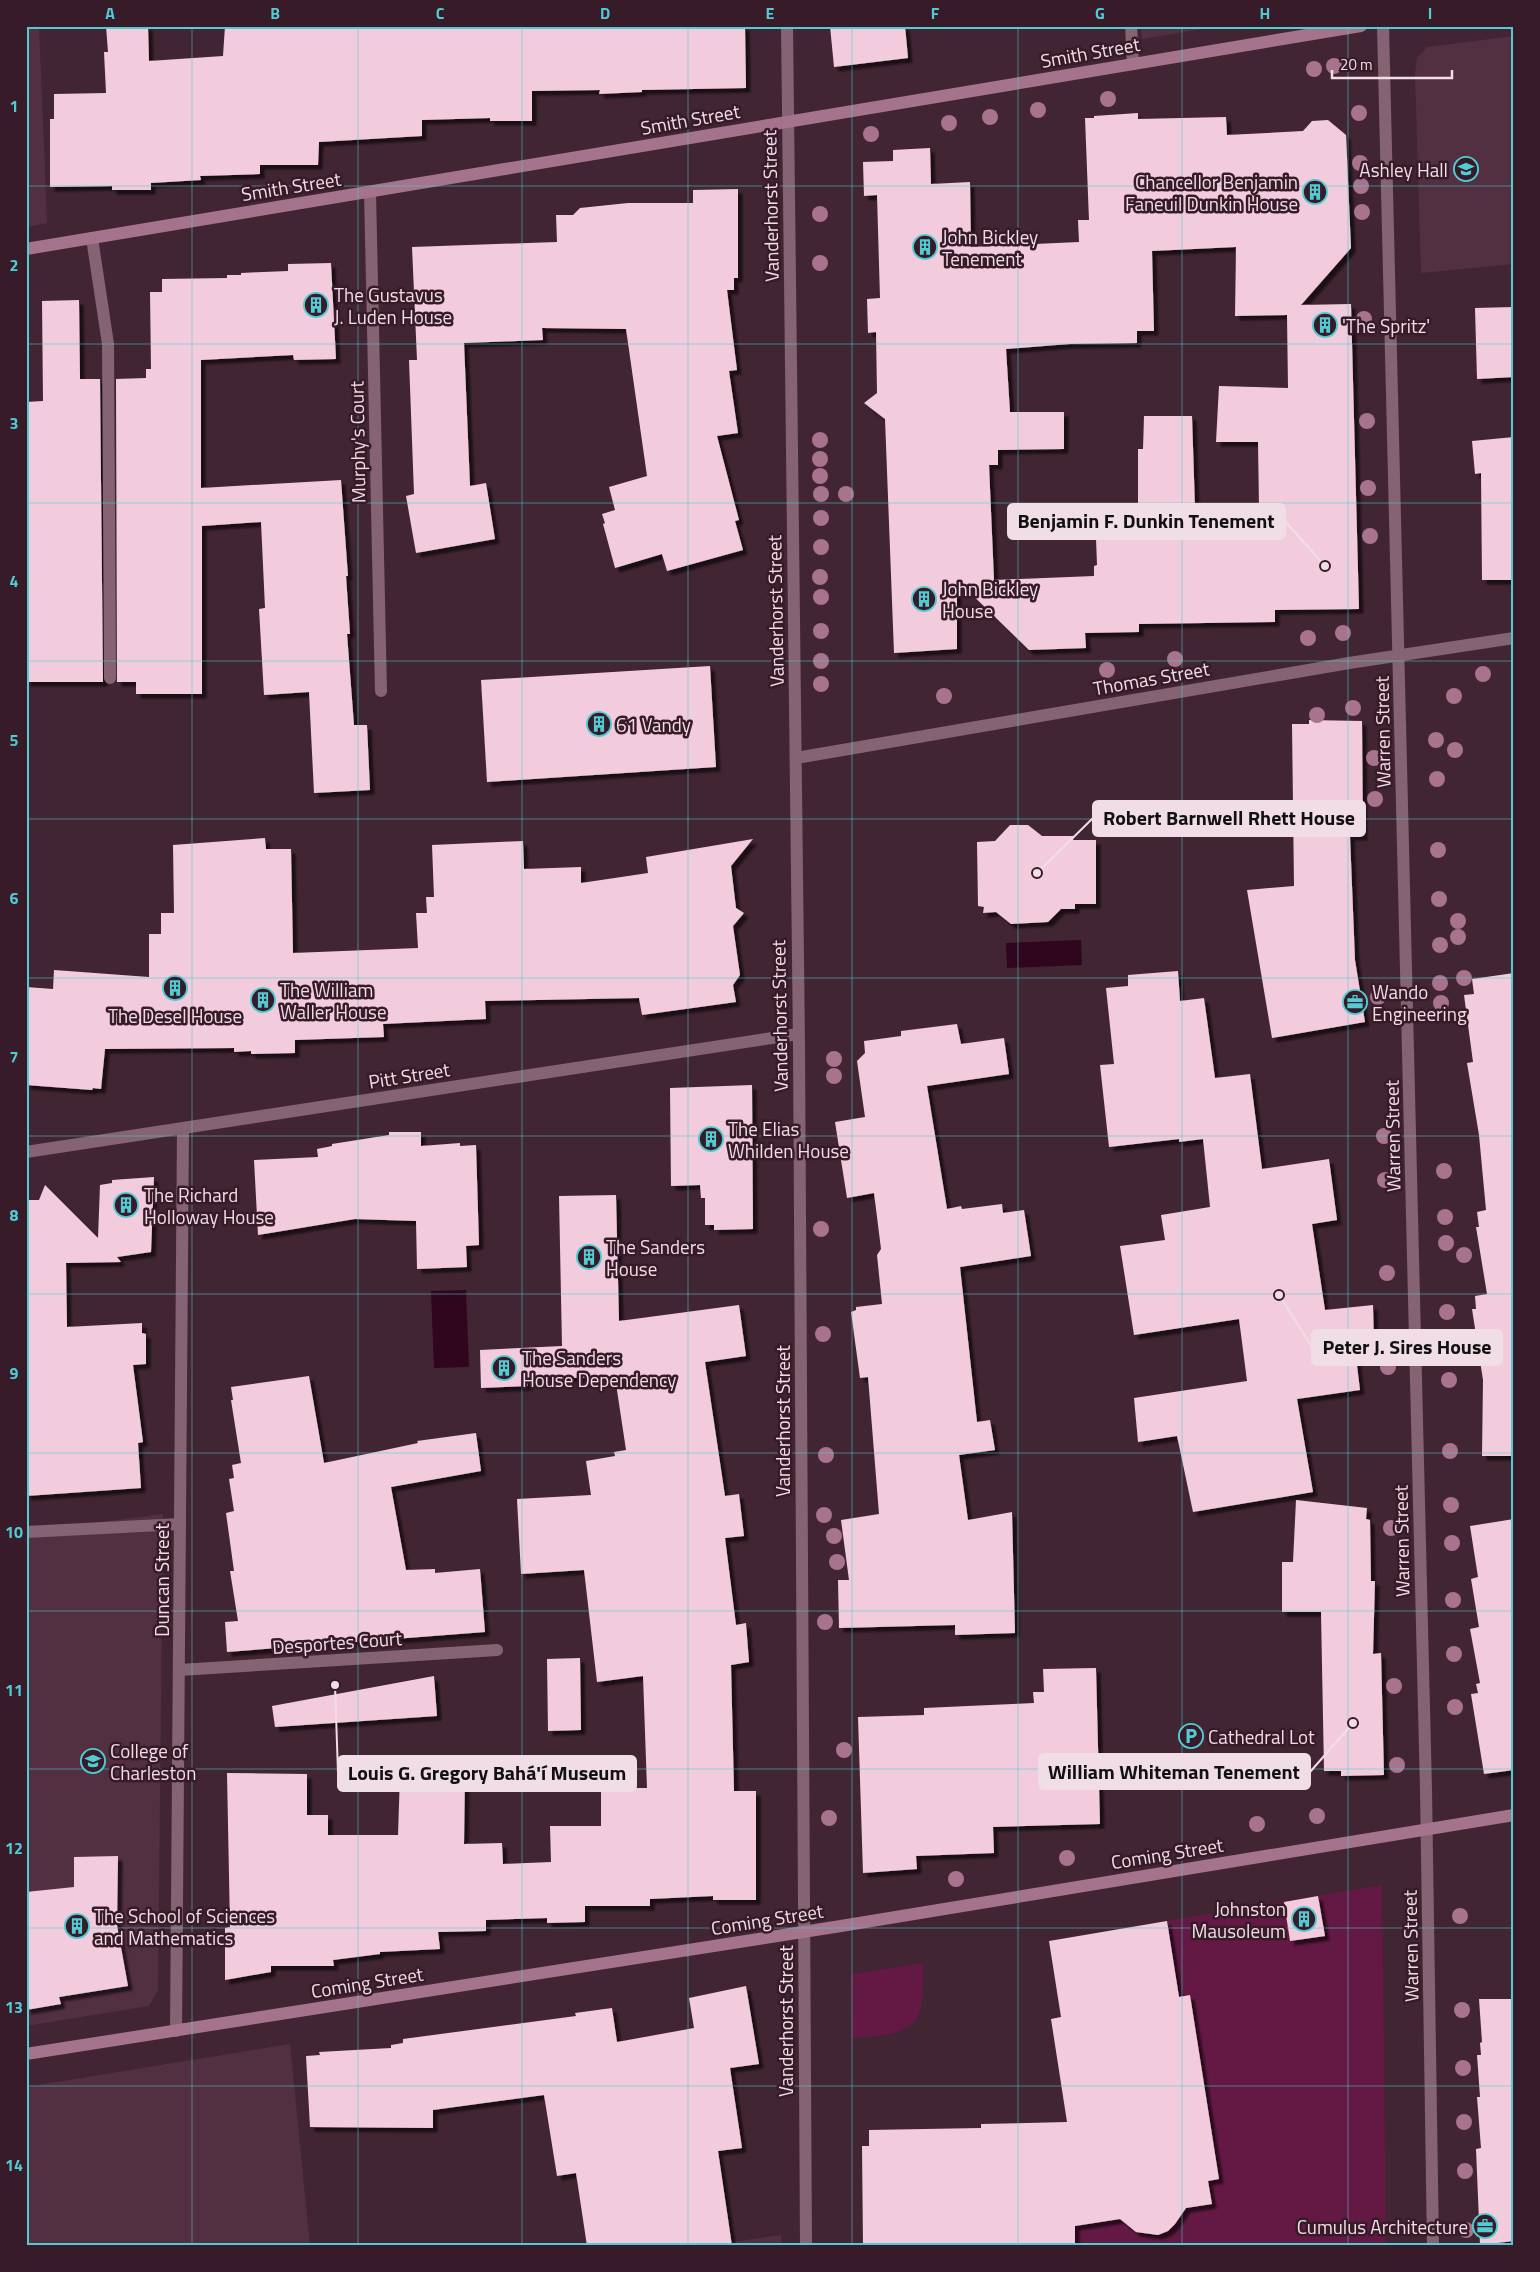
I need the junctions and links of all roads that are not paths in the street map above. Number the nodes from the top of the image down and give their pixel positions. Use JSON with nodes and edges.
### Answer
{"nodes":[{"id":1,"x":787,"y":26,"type":"edge"},
{"id":2,"x":1131,"y":26,"type":"edge"},
{"id":3,"x":1361,"y":26,"type":"edge"},
{"id":4,"x":1383,"y":26,"type":"edge"},
{"id":5,"x":1133,"y":64,"type":"junction"},
{"id":6,"x":788,"y":122,"type":"junction"},
{"id":7,"x":370,"y":192,"type":"junction"},
{"id":8,"x":92,"y":238,"type":"junction"},
{"id":9,"x":26,"y":249,"type":"edge"},
{"id":10,"x":1514,"y":638,"type":"edge"},
{"id":11,"x":1399,"y":655,"type":"junction"},
{"id":12,"x":110,"y":678,"type":"dead end"},
{"id":13,"x":381,"y":691,"type":"dead end"},
{"id":14,"x":796,"y":758,"type":"junction"},
{"id":15,"x":798,"y":1034,"type":"junction"},
{"id":16,"x":183,"y":1130,"type":"junction"},
{"id":17,"x":26,"y":1152,"type":"edge"},
{"id":18,"x":180,"y":1524,"type":"junction"},
{"id":19,"x":26,"y":1532,"type":"edge"},
{"id":20,"x":497,"y":1650,"type":"dead end"},
{"id":21,"x":179,"y":1670,"type":"junction"},
{"id":22,"x":1514,"y":1815,"type":"edge"},
{"id":23,"x":1426,"y":1830,"type":"junction"},
{"id":24,"x":803,"y":1932,"type":"junction"},
{"id":25,"x":176,"y":2031,"type":"junction"},
{"id":26,"x":26,"y":2054,"type":"edge"},
{"id":27,"x":806,"y":2246,"type":"edge"},
{"id":28,"x":1433,"y":2246,"type":"edge"}],
"edges":[{"from":1,"to":6,"type":"street","name":"Vanderhorst Street"},
{"from":2,"to":5,"type":"street"},
{"from":3,"to":5,"type":"street","name":"Smith Street"},
{"from":4,"to":11,"type":"street","name":"Warren Street"},
{"from":5,"to":6,"type":"street","name":"Smith Street"},
{"from":6,"to":7,"type":"street","name":"Smith Street"},
{"from":6,"to":14,"type":"street","name":"Vanderhorst Street"},
{"from":7,"to":8,"type":"street","name":"Smith Street"},
{"from":7,"to":13,"type":"street","name":"Murphy's Court"},
{"from":8,"to":9,"type":"street","name":"Smith Street"},
{"from":8,"to":12,"type":"street"},
{"from":10,"to":11,"type":"street","name":"Thomas Street"},
{"from":11,"to":14,"type":"street","name":"Thomas Street"},
{"from":11,"to":23,"type":"street","name":"Warren Street"},
{"from":14,"to":15,"type":"street","name":"Vanderhorst Street"},
{"from":15,"to":16,"type":"street","name":"Pitt Street"},
{"from":15,"to":24,"type":"street","name":"Vanderhorst Street"},
{"from":16,"to":17,"type":"street","name":"Pitt Street"},
{"from":16,"to":18,"type":"street","name":"Duncan Street"},
{"from":18,"to":19,"type":"street"},
{"from":18,"to":21,"type":"street","name":"Duncan Street"},
{"from":20,"to":21,"type":"street","name":"Desportes Court"},
{"from":21,"to":25,"type":"street","name":"Duncan Street"},
{"from":22,"to":23,"type":"street","name":"Coming Street"},
{"from":23,"to":24,"type":"street","name":"Coming Street"},
{"from":23,"to":28,"type":"street","name":"Warren Street"},
{"from":24,"to":25,"type":"street","name":"Coming Street"},
{"from":24,"to":27,"type":"street","name":"Vanderhorst Street"},
{"from":25,"to":26,"type":"street","name":"Coming Street"}]}
